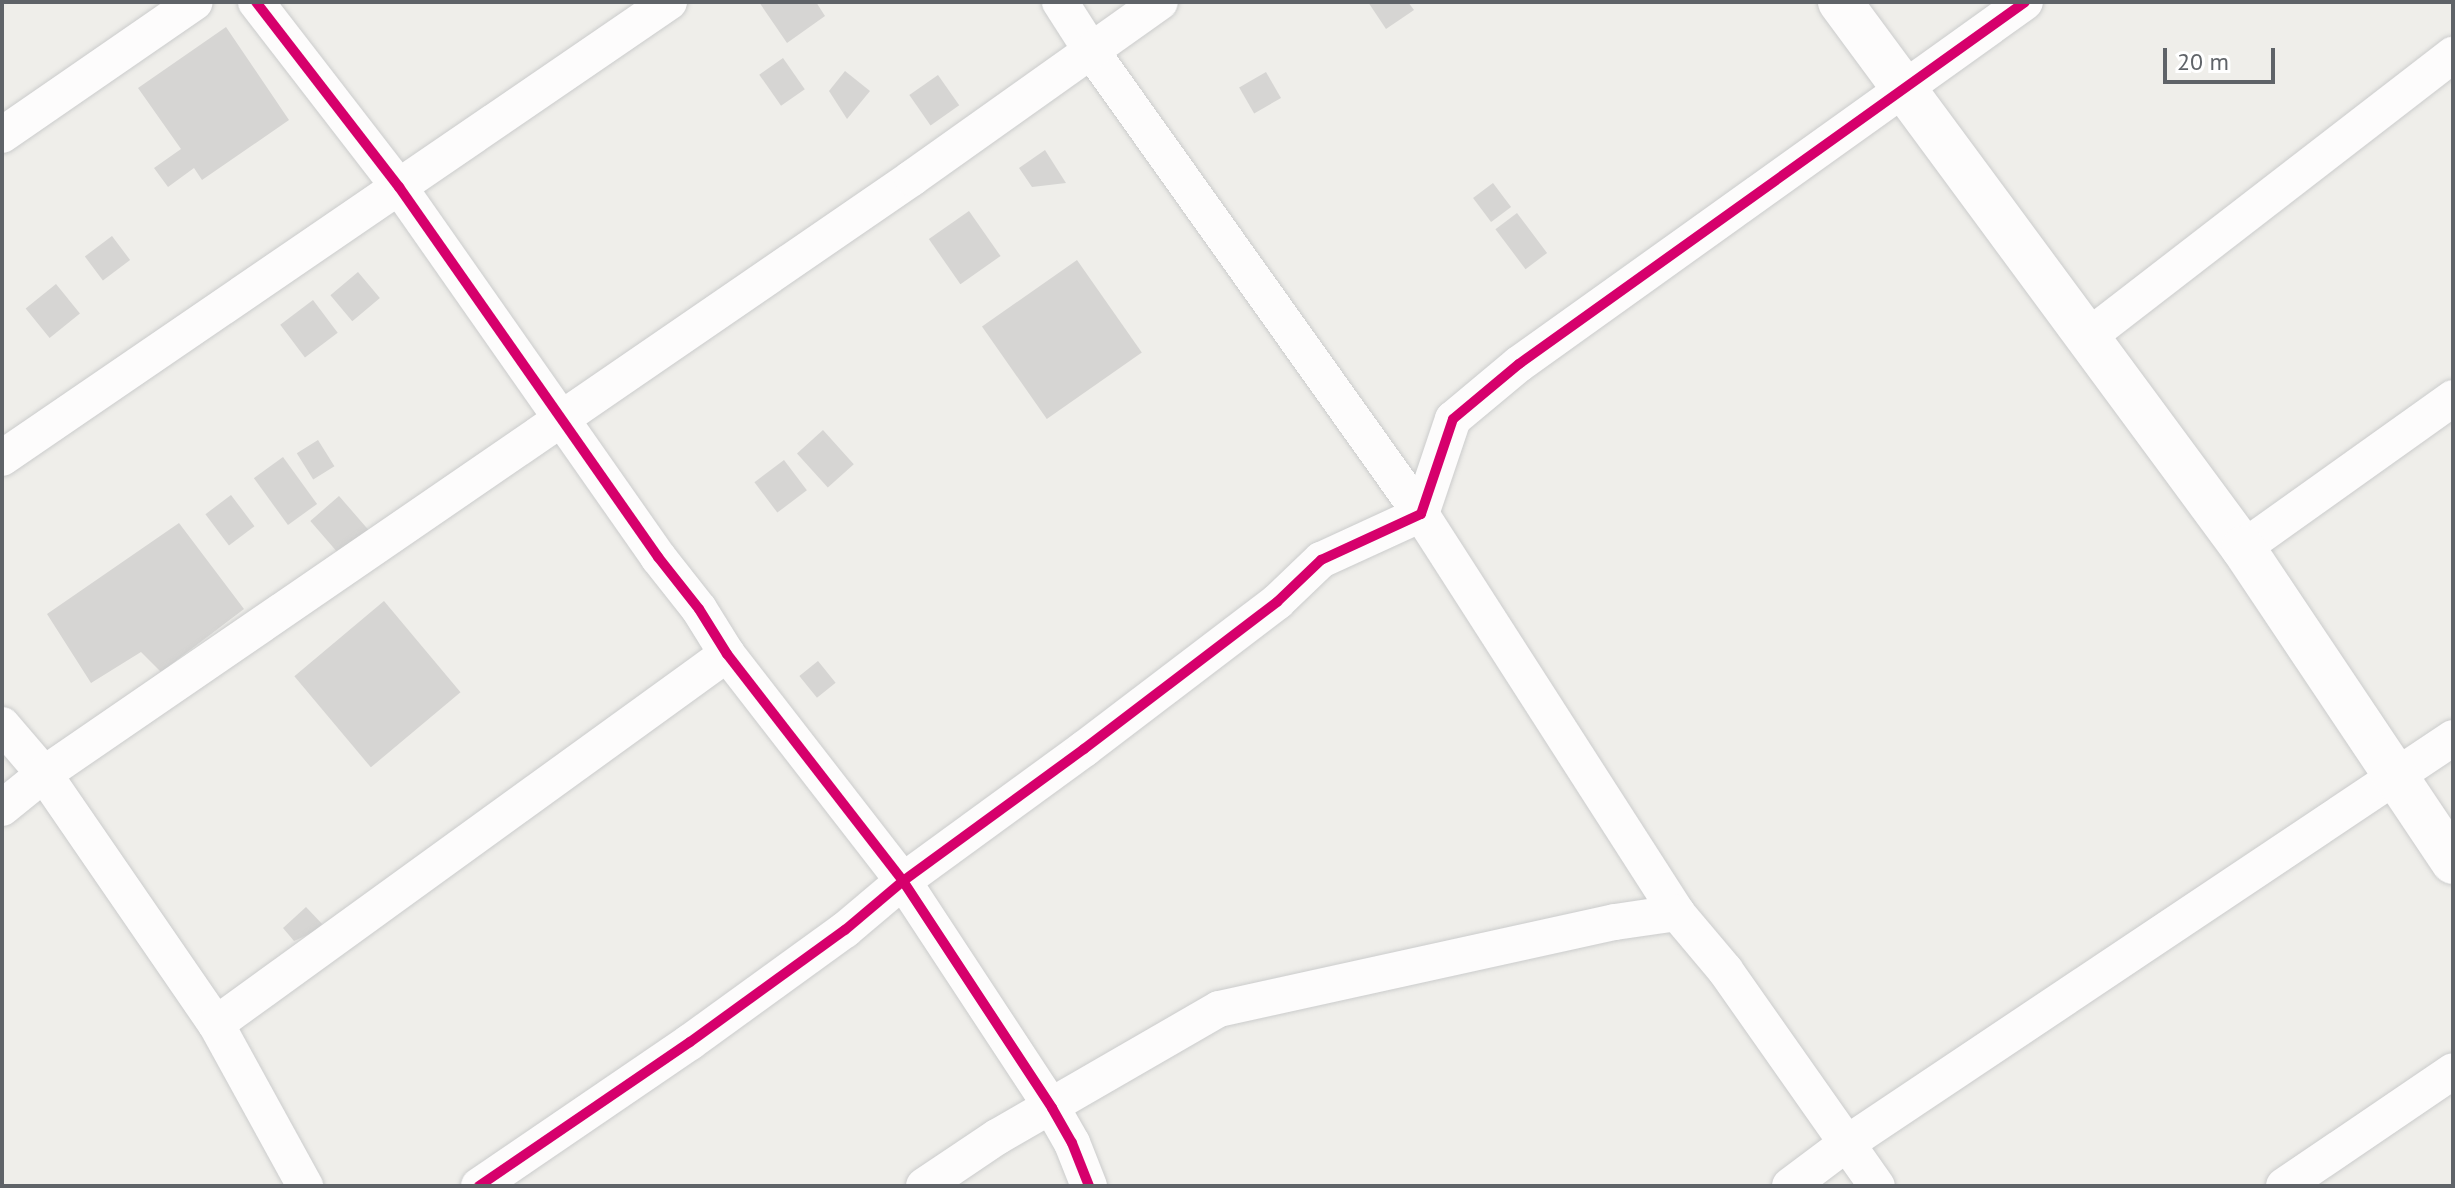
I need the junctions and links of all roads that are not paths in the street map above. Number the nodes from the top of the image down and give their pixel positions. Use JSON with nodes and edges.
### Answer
{"nodes":[{"id":1,"x":195,"y":2,"type":"edge"},
{"id":2,"x":256,"y":2,"type":"edge"},
{"id":3,"x":669,"y":2,"type":"edge"},
{"id":4,"x":1060,"y":2,"type":"edge"},
{"id":5,"x":1160,"y":2,"type":"edge"},
{"id":6,"x":1840,"y":2,"type":"edge"},
{"id":7,"x":2025,"y":2,"type":"edge"},
{"id":8,"x":1092,"y":52,"type":"junction"},
{"id":9,"x":2453,"y":55,"type":"edge"},
{"id":10,"x":1904,"y":91,"type":"junction"},
{"id":11,"x":2,"y":135,"type":"edge"},
{"id":12,"x":399,"y":187,"type":"junction"},
{"id":13,"x":2089,"y":336,"type":"junction"},
{"id":14,"x":2453,"y":398,"type":"edge"},
{"id":15,"x":560,"y":417,"type":"junction"},
{"id":16,"x":2,"y":458,"type":"edge"},
{"id":17,"x":1421,"y":514,"type":"junction"},
{"id":18,"x":2243,"y":548,"type":"junction"},
{"id":19,"x":727,"y":654,"type":"junction"},
{"id":20,"x":2,"y":725,"type":"edge"},
{"id":21,"x":2453,"y":738,"type":"edge"},
{"id":22,"x":44,"y":774,"type":"junction"},
{"id":23,"x":2396,"y":778,"type":"junction"},
{"id":24,"x":2,"y":808,"type":"edge"},
{"id":25,"x":2453,"y":862,"type":"edge"},
{"id":26,"x":903,"y":881,"type":"junction"},
{"id":27,"x":1677,"y":913,"type":"junction"},
{"id":28,"x":216,"y":1024,"type":"junction"},
{"id":29,"x":2453,"y":1071,"type":"edge"},
{"id":30,"x":1052,"y":1108,"type":"junction"},
{"id":31,"x":1846,"y":1144,"type":"junction"},
{"id":32,"x":305,"y":1186,"type":"edge"},
{"id":33,"x":479,"y":1186,"type":"edge"},
{"id":34,"x":924,"y":1186,"type":"edge"},
{"id":35,"x":1089,"y":1186,"type":"edge"},
{"id":36,"x":1790,"y":1186,"type":"edge"},
{"id":37,"x":1877,"y":1186,"type":"edge"},
{"id":38,"x":2284,"y":1186,"type":"edge"}],
"edges":[{"from":1,"to":11,"type":"street"},
{"from":2,"to":12,"type":"street"},
{"from":3,"to":12,"type":"street"},
{"from":4,"to":8,"type":"street"},
{"from":5,"to":8,"type":"street"},
{"from":6,"to":10,"type":"street"},
{"from":7,"to":10,"type":"street"},
{"from":8,"to":15,"type":"street"},
{"from":8,"to":17,"type":"street"},
{"from":9,"to":13,"type":"street"},
{"from":10,"to":13,"type":"street"},
{"from":10,"to":17,"type":"street"},
{"from":12,"to":15,"type":"street"},
{"from":12,"to":16,"type":"street"},
{"from":13,"to":18,"type":"street"},
{"from":14,"to":18,"type":"street"},
{"from":15,"to":19,"type":"street"},
{"from":15,"to":22,"type":"street"},
{"from":17,"to":26,"type":"street"},
{"from":17,"to":27,"type":"street"},
{"from":18,"to":23,"type":"street"},
{"from":19,"to":26,"type":"street"},
{"from":19,"to":28,"type":"street"},
{"from":20,"to":22,"type":"street"},
{"from":21,"to":23,"type":"street"},
{"from":22,"to":24,"type":"street"},
{"from":22,"to":28,"type":"street"},
{"from":23,"to":25,"type":"street"},
{"from":23,"to":31,"type":"street"},
{"from":26,"to":30,"type":"street"},
{"from":26,"to":33,"type":"street"},
{"from":27,"to":30,"type":"street"},
{"from":27,"to":31,"type":"street"},
{"from":28,"to":32,"type":"street"},
{"from":29,"to":38,"type":"street"},
{"from":30,"to":34,"type":"street"},
{"from":30,"to":35,"type":"street"},
{"from":31,"to":36,"type":"street"},
{"from":31,"to":37,"type":"street"}]}
